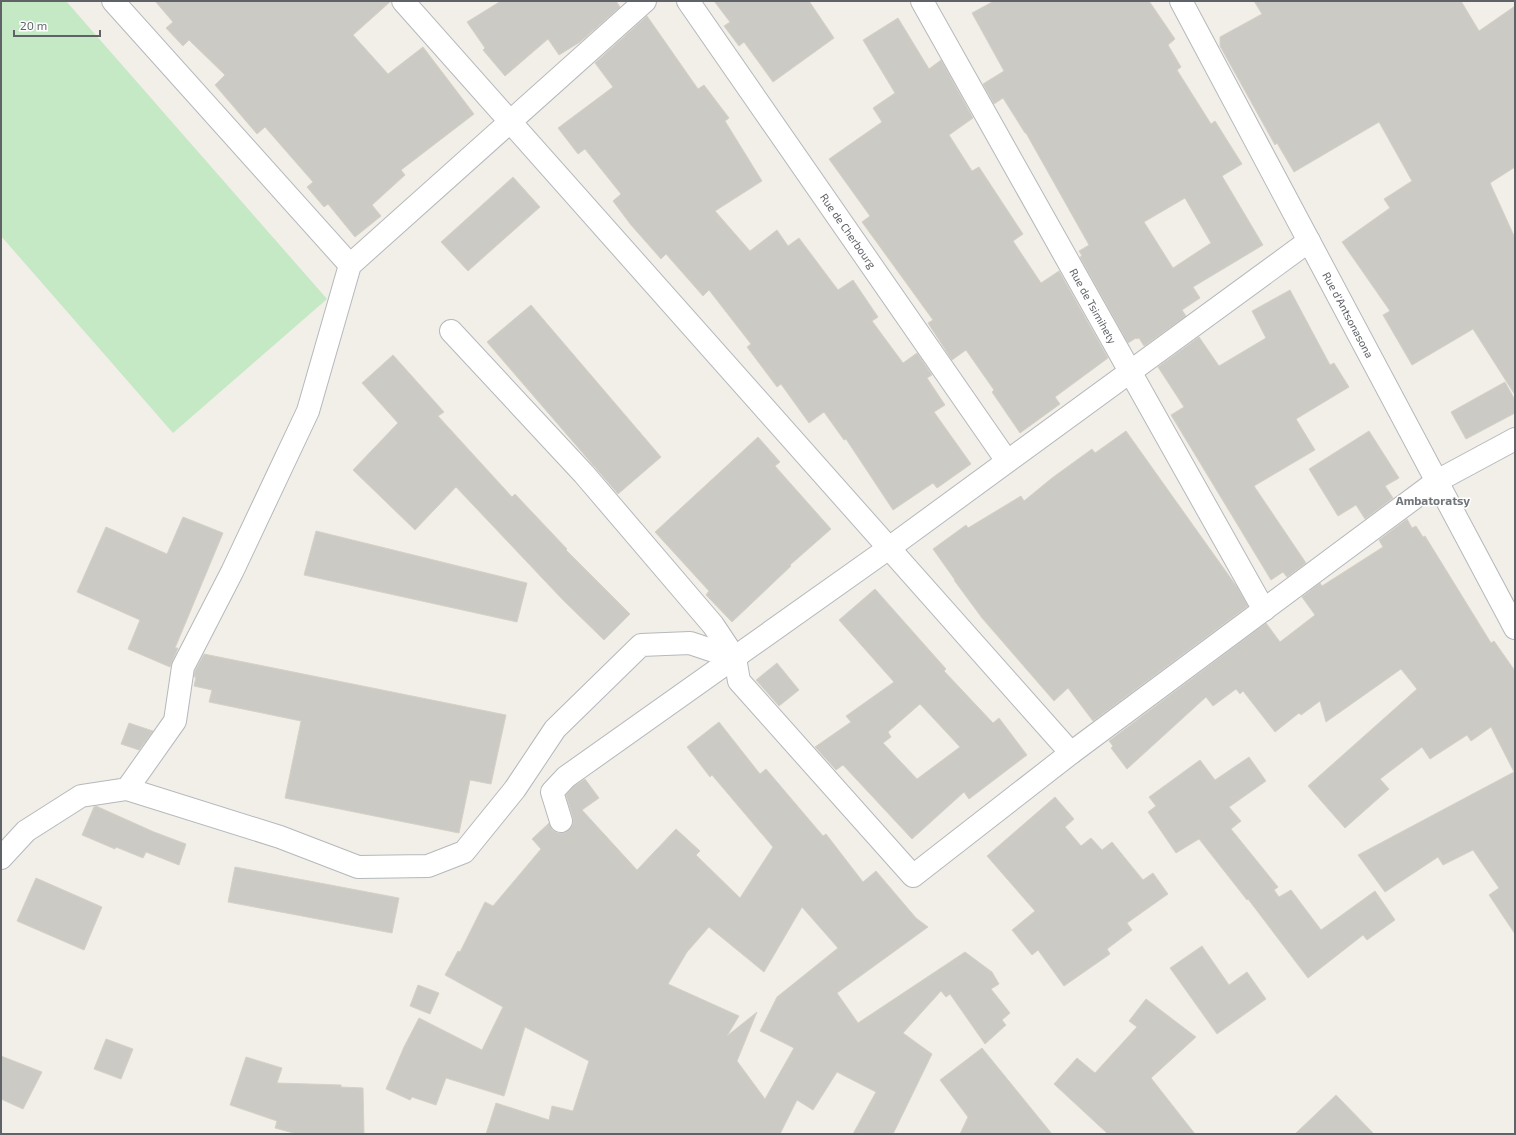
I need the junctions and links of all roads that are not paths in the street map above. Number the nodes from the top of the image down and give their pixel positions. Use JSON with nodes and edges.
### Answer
{"nodes":[{"id":1,"x":113,"y":1,"type":"edge"},
{"id":2,"x":403,"y":1,"type":"edge"},
{"id":3,"x":645,"y":1,"type":"edge"},
{"id":4,"x":688,"y":1,"type":"edge"},
{"id":5,"x":922,"y":1,"type":"edge"},
{"id":6,"x":1181,"y":1,"type":"edge"},
{"id":7,"x":510,"y":121,"type":"junction"},
{"id":8,"x":1309,"y":241,"type":"junction"},
{"id":9,"x":350,"y":265,"type":"junction"},
{"id":10,"x":451,"y":331,"type":"dead end"},
{"id":11,"x":1130,"y":372,"type":"junction"},
{"id":12,"x":1515,"y":439,"type":"edge"},
{"id":13,"x":1007,"y":461,"type":"junction"},
{"id":14,"x":1437,"y":481,"type":"junction"},
{"id":15,"x":889,"y":548,"type":"junction"},
{"id":16,"x":1264,"y":610,"type":"junction"},
{"id":17,"x":1515,"y":628,"type":"edge"},
{"id":18,"x":736,"y":658,"type":"junction"},
{"id":19,"x":1071,"y":753,"type":"junction"},
{"id":20,"x":127,"y":790,"type":"junction"},
{"id":21,"x":561,"y":821,"type":"dead end"},
{"id":22,"x":1,"y":858,"type":"edge"}],
"edges":[{"from":1,"to":9,"type":"street"},
{"from":2,"to":7,"type":"street"},
{"from":3,"to":7,"type":"street"},
{"from":4,"to":13,"type":"street","name":"Rue de Cherbourg"},
{"from":5,"to":11,"type":"street","name":"Rue de Tsimihety"},
{"from":6,"to":8,"type":"street","name":"Rue d'Antsonasona"},
{"from":7,"to":9,"type":"street"},
{"from":7,"to":15,"type":"street"},
{"from":8,"to":11,"type":"street"},
{"from":8,"to":14,"type":"street","name":"Rue d'Antsonasona"},
{"from":9,"to":20,"type":"street"},
{"from":10,"to":18,"type":"street"},
{"from":11,"to":13,"type":"street"},
{"from":11,"to":16,"type":"street","name":"Rue de Tsimihety"},
{"from":12,"to":14,"type":"street"},
{"from":13,"to":15,"type":"street"},
{"from":14,"to":16,"type":"street"},
{"from":14,"to":17,"type":"street","name":"Rue d'Antsonasona"},
{"from":15,"to":18,"type":"street"},
{"from":15,"to":19,"type":"street"},
{"from":16,"to":19,"type":"street"},
{"from":18,"to":19,"type":"street"},
{"from":18,"to":20,"type":"street"},
{"from":18,"to":21,"type":"street"},
{"from":20,"to":22,"type":"street"}]}
